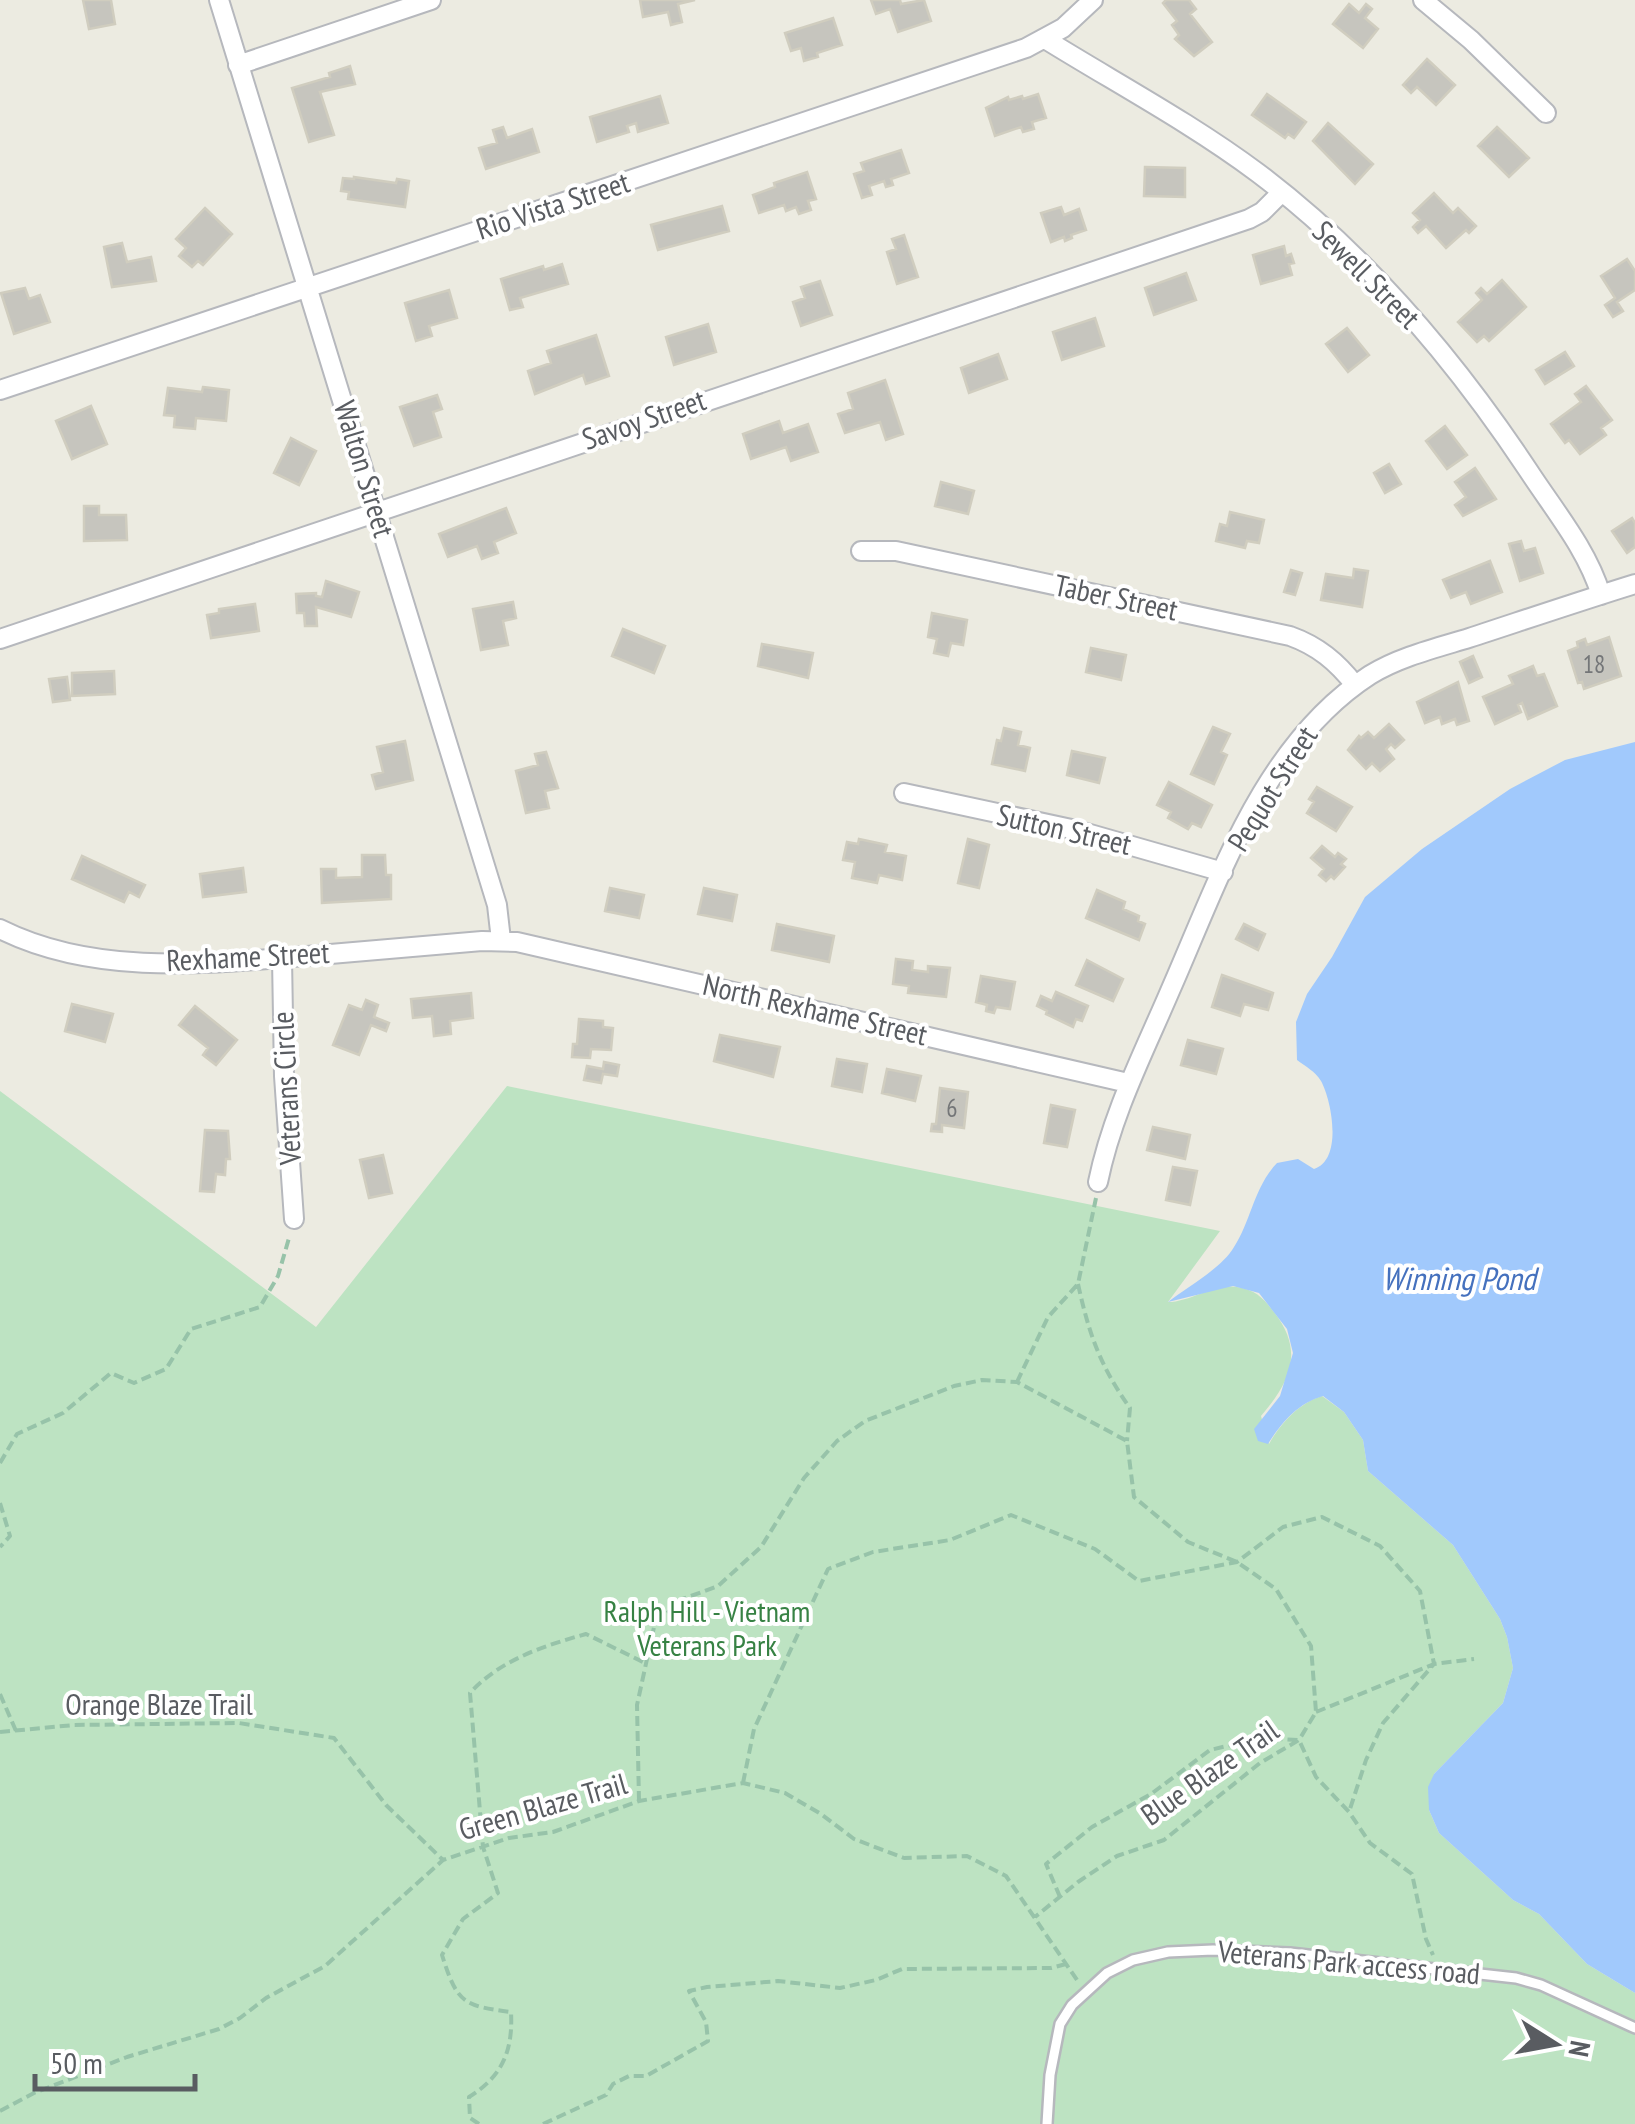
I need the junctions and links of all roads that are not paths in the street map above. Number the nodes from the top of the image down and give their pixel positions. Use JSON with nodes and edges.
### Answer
{"nodes":[{"id":1,"x":219,"y":0,"type":"edge"},
{"id":2,"x":431,"y":0,"type":"edge"},
{"id":3,"x":1093,"y":0,"type":"edge"},
{"id":4,"x":1423,"y":0,"type":"edge"},
{"id":5,"x":1046,"y":39,"type":"junction"},
{"id":6,"x":238,"y":65,"type":"junction"},
{"id":7,"x":1546,"y":113,"type":"dead end"},
{"id":8,"x":1282,"y":192,"type":"junction"},
{"id":9,"x":308,"y":288,"type":"junction"},
{"id":10,"x":0,"y":390,"type":"edge"},
{"id":11,"x":378,"y":512,"type":"junction"},
{"id":12,"x":861,"y":552,"type":"dead end"},
{"id":13,"x":1635,"y":584,"type":"edge"},
{"id":14,"x":1601,"y":595,"type":"junction"},
{"id":15,"x":0,"y":639,"type":"edge"},
{"id":16,"x":1355,"y":685,"type":"junction"},
{"id":17,"x":904,"y":793,"type":"dead end"},
{"id":18,"x":1223,"y":872,"type":"junction"},
{"id":19,"x":0,"y":930,"type":"edge"},
{"id":20,"x":501,"y":940,"type":"junction"},
{"id":21,"x":282,"y":958,"type":"junction"},
{"id":22,"x":1128,"y":1083,"type":"junction"},
{"id":23,"x":1098,"y":1182,"type":"road end"},
{"id":24,"x":294,"y":1219,"type":"road end"},
{"id":25,"x":1635,"y":2028,"type":"edge"},
{"id":26,"x":1047,"y":2124,"type":"edge"}],
"edges":[{"from":1,"to":6,"type":"street","name":"Walton Street"},
{"from":2,"to":6,"type":"street"},
{"from":3,"to":5,"type":"street","name":"Rio Vista Street"},
{"from":4,"to":7,"type":"street"},
{"from":5,"to":8,"type":"street","name":"Sewell Street"},
{"from":5,"to":9,"type":"street","name":"Rio Vista Street"},
{"from":6,"to":9,"type":"street","name":"Walton Street"},
{"from":8,"to":11,"type":"street","name":"Savoy Street"},
{"from":8,"to":14,"type":"street","name":"Sewell Street"},
{"from":9,"to":10,"type":"street","name":"Rio Vista Street"},
{"from":9,"to":11,"type":"street","name":"Walton Street"},
{"from":11,"to":15,"type":"street","name":"Savoy Street"},
{"from":11,"to":20,"type":"street","name":"Walton Street"},
{"from":12,"to":16,"type":"street","name":"Taber Street"},
{"from":13,"to":14,"type":"street","name":"Pequot Street"},
{"from":14,"to":16,"type":"street","name":"Pequot Street"},
{"from":16,"to":18,"type":"street","name":"Pequot Street"},
{"from":17,"to":18,"type":"street","name":"Sutton Street"},
{"from":18,"to":22,"type":"street","name":"Pequot Street"},
{"from":19,"to":21,"type":"street","name":"Rexhame Street"},
{"from":20,"to":21,"type":"street","name":"Rexhame Street"},
{"from":20,"to":22,"type":"street","name":"North Rexhame Street"},
{"from":21,"to":24,"type":"street","name":"Veterans Circle"},
{"from":22,"to":23,"type":"street","name":"Pequot Street"},
{"from":25,"to":26,"type":"lane","name":"Veterans Park access road"}]}
